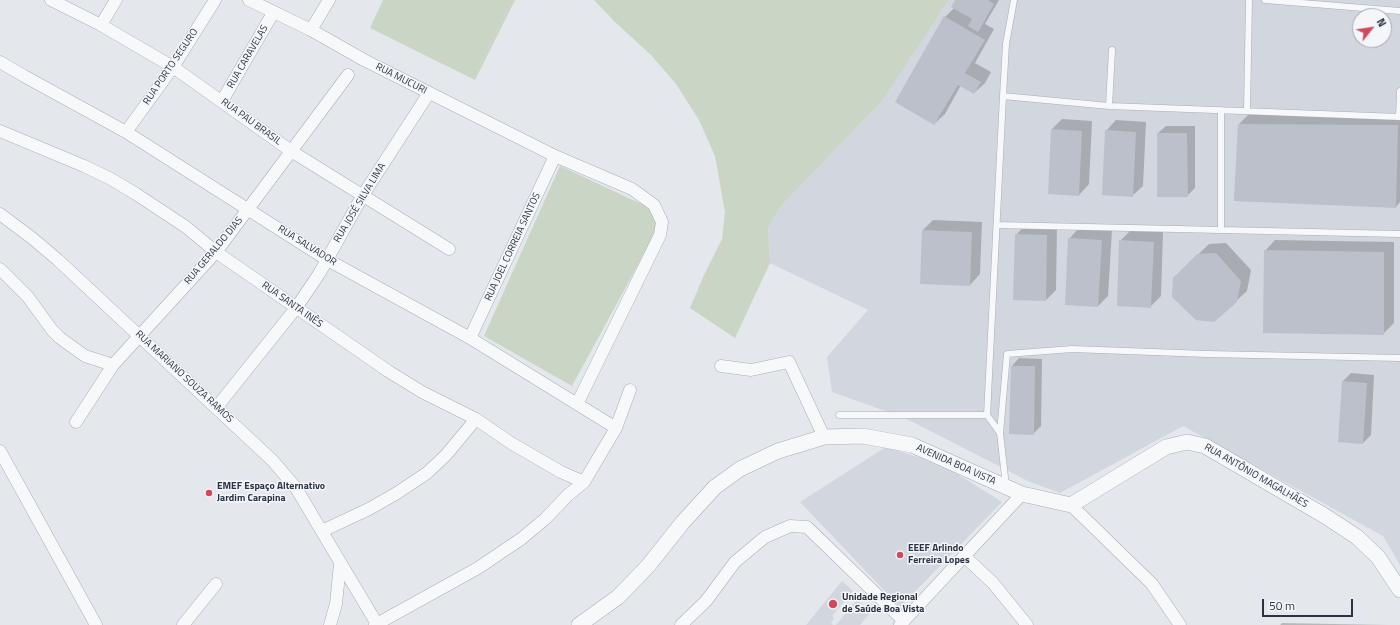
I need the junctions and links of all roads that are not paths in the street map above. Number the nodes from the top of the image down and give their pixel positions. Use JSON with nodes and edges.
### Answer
{"nodes":[{"id":1,"x":50,"y":0,"type":"edge"},
{"id":2,"x":116,"y":0,"type":"edge"},
{"id":3,"x":214,"y":0,"type":"edge"},
{"id":4,"x":249,"y":0,"type":"edge"},
{"id":5,"x":329,"y":0,"type":"edge"},
{"id":6,"x":1014,"y":0,"type":"edge"},
{"id":7,"x":1249,"y":0,"type":"edge"},
{"id":8,"x":1265,"y":0,"type":"edge"},
{"id":9,"x":1400,"y":11,"type":"edge"},
{"id":10,"x":273,"y":13,"type":"junction"},
{"id":11,"x":101,"y":25,"type":"junction"},
{"id":12,"x":311,"y":30,"type":"junction"},
{"id":13,"x":1112,"y":50,"type":"dead end"},
{"id":14,"x":0,"y":62,"type":"edge"},
{"id":15,"x":173,"y":67,"type":"junction"},
{"id":16,"x":348,"y":75,"type":"dead end"},
{"id":17,"x":1400,"y":91,"type":"edge"},
{"id":18,"x":429,"y":93,"type":"junction"},
{"id":19,"x":1003,"y":96,"type":"junction"},
{"id":20,"x":222,"y":101,"type":"junction"},
{"id":21,"x":1109,"y":106,"type":"junction"},
{"id":22,"x":1221,"y":110,"type":"junction"},
{"id":23,"x":1247,"y":110,"type":"junction"},
{"id":24,"x":1400,"y":117,"type":"edge"},
{"id":25,"x":0,"y":131,"type":"edge"},
{"id":26,"x":126,"y":132,"type":"junction"},
{"id":27,"x":291,"y":151,"type":"junction"},
{"id":28,"x":555,"y":156,"type":"junction"},
{"id":29,"x":364,"y":195,"type":"junction"},
{"id":30,"x":248,"y":209,"type":"junction"},
{"id":31,"x":0,"y":214,"type":"edge"},
{"id":32,"x":996,"y":225,"type":"junction"},
{"id":33,"x":1221,"y":230,"type":"junction"},
{"id":34,"x":1400,"y":234,"type":"edge"},
{"id":35,"x":449,"y":249,"type":"dead end"},
{"id":36,"x":216,"y":252,"type":"junction"},
{"id":37,"x":326,"y":259,"type":"junction"},
{"id":38,"x":0,"y":269,"type":"edge"},
{"id":39,"x":296,"y":308,"type":"junction"},
{"id":40,"x":140,"y":336,"type":"junction"},
{"id":41,"x":470,"y":338,"type":"junction"},
{"id":42,"x":1400,"y":358,"type":"edge"},
{"id":43,"x":113,"y":365,"type":"junction"},
{"id":44,"x":722,"y":366,"type":"dead end"},
{"id":45,"x":630,"y":390,"type":"dead end"},
{"id":46,"x":577,"y":404,"type":"junction"},
{"id":47,"x":216,"y":408,"type":"junction"},
{"id":48,"x":838,"y":415,"type":"dead end"},
{"id":49,"x":987,"y":416,"type":"junction"},
{"id":50,"x":476,"y":419,"type":"junction"},
{"id":51,"x":76,"y":422,"type":"dead end"},
{"id":52,"x":616,"y":428,"type":"junction"},
{"id":53,"x":1000,"y":433,"type":"junction"},
{"id":54,"x":824,"y":437,"type":"junction"},
{"id":55,"x":0,"y":451,"type":"edge"},
{"id":56,"x":584,"y":482,"type":"junction"},
{"id":57,"x":1006,"y":487,"type":"junction"},
{"id":58,"x":1022,"y":494,"type":"junction"},
{"id":59,"x":1071,"y":505,"type":"junction"},
{"id":60,"x":322,"y":531,"type":"junction"},
{"id":61,"x":964,"y":556,"type":"junction"},
{"id":62,"x":340,"y":564,"type":"junction"},
{"id":63,"x":216,"y":584,"type":"dead end"},
{"id":64,"x":1400,"y":590,"type":"edge"},
{"id":65,"x":902,"y":623,"type":"edge"},
{"id":66,"x":96,"y":625,"type":"edge"},
{"id":67,"x":183,"y":625,"type":"edge"},
{"id":68,"x":330,"y":625,"type":"edge"},
{"id":69,"x":376,"y":625,"type":"edge"},
{"id":70,"x":579,"y":625,"type":"edge"},
{"id":71,"x":681,"y":625,"type":"edge"},
{"id":72,"x":1027,"y":625,"type":"edge"},
{"id":73,"x":1180,"y":625,"type":"edge"}],
"edges":[{"from":1,"to":11,"type":"street","name":"RUA PAU BRASIL"},
{"from":2,"to":11,"type":"street"},
{"from":3,"to":15,"type":"street","name":"RUA PORTO SEGURO"},
{"from":4,"to":10,"type":"street","name":"RUA MUCURI"},
{"from":5,"to":12,"type":"street"},
{"from":6,"to":19,"type":"lane"},
{"from":7,"to":23,"type":"lane"},
{"from":8,"to":9,"type":"lane"},
{"from":10,"to":12,"type":"street","name":"RUA MUCURI"},
{"from":10,"to":20,"type":"street","name":"RUA CARAVELAS"},
{"from":11,"to":15,"type":"street","name":"RUA PAU BRASIL"},
{"from":12,"to":18,"type":"street","name":"RUA MUCURI"},
{"from":13,"to":21,"type":"lane"},
{"from":14,"to":26,"type":"street","name":"RUA SALVADOR"},
{"from":15,"to":20,"type":"street","name":"RUA PAU BRASIL"},
{"from":15,"to":26,"type":"street","name":"RUA PORTO SEGURO"},
{"from":16,"to":27,"type":"street","name":"RUA GERALDO DIAS"},
{"from":17,"to":24,"type":"lane"},
{"from":18,"to":28,"type":"street","name":"RUA MUCURI"},
{"from":18,"to":29,"type":"street","name":"RUA JOSÉ SILVA LIMA"},
{"from":19,"to":21,"type":"lane"},
{"from":19,"to":32,"type":"lane"},
{"from":20,"to":27,"type":"street","name":"RUA PAU BRASIL"},
{"from":21,"to":22,"type":"lane"},
{"from":22,"to":23,"type":"lane"},
{"from":22,"to":33,"type":"lane"},
{"from":23,"to":24,"type":"lane"},
{"from":25,"to":36,"type":"street","name":"RUA SANTA INÊS"},
{"from":26,"to":30,"type":"street","name":"RUA SALVADOR"},
{"from":27,"to":29,"type":"street","name":"RUA PAU BRASIL"},
{"from":27,"to":30,"type":"street","name":"RUA GERALDO DIAS"},
{"from":28,"to":41,"type":"street","name":"RUA JOEL CORREIA SANTOS"},
{"from":28,"to":46,"type":"street","name":"RUA MUCURI"},
{"from":29,"to":35,"type":"street","name":"RUA PAU BRASIL"},
{"from":29,"to":37,"type":"street","name":"RUA JOSÉ SILVA LIMA"},
{"from":30,"to":36,"type":"street","name":"RUA GERALDO DIAS"},
{"from":30,"to":37,"type":"street","name":"RUA SALVADOR"},
{"from":31,"to":40,"type":"street","name":"RUA MARIANO SOUZA RAMOS"},
{"from":32,"to":33,"type":"lane"},
{"from":32,"to":49,"type":"lane"},
{"from":33,"to":34,"type":"lane"},
{"from":36,"to":39,"type":"street","name":"RUA SANTA INÊS"},
{"from":36,"to":40,"type":"street","name":"RUA GERALDO DIAS"},
{"from":37,"to":39,"type":"street","name":"RUA JOSÉ SILVA LIMA"},
{"from":37,"to":41,"type":"street","name":"RUA SALVADOR"},
{"from":38,"to":43,"type":"street"},
{"from":39,"to":47,"type":"street","name":"RUA JOSÉ SILVA LIMA"},
{"from":39,"to":50,"type":"street","name":"RUA SANTA INÊS"},
{"from":40,"to":43,"type":"street","name":"RUA GERALDO DIAS"},
{"from":40,"to":47,"type":"street","name":"RUA MARIANO SOUZA RAMOS"},
{"from":41,"to":46,"type":"street","name":"RUA SALVADOR"},
{"from":42,"to":53,"type":"lane"},
{"from":43,"to":51,"type":"street","name":"RUA GERALDO DIAS"},
{"from":44,"to":54,"type":"street"},
{"from":45,"to":52,"type":"street"},
{"from":46,"to":52,"type":"street","name":"RUA SALVADOR"},
{"from":47,"to":60,"type":"street","name":"RUA MARIANO SOUZA RAMOS"},
{"from":48,"to":49,"type":"lane"},
{"from":49,"to":53,"type":"lane"},
{"from":50,"to":56,"type":"street","name":"RUA SANTA INÊS"},
{"from":50,"to":60,"type":"street"},
{"from":52,"to":56,"type":"street"},
{"from":53,"to":57,"type":"lane"},
{"from":54,"to":57,"type":"street","name":"AVENIDA BOA VISTA"},
{"from":54,"to":70,"type":"street","name":"AVENIDA BOA VISTA"},
{"from":55,"to":66,"type":"street"},
{"from":56,"to":69,"type":"street"},
{"from":57,"to":58,"type":"street","name":"AVENIDA BOA VISTA"},
{"from":58,"to":59,"type":"street","name":"AVENIDA BOA VISTA"},
{"from":58,"to":61,"type":"street"},
{"from":59,"to":64,"type":"street","name":"RUA ANTÔNIO MAGALHÃES"},
{"from":59,"to":73,"type":"street"},
{"from":60,"to":62,"type":"street","name":"RUA MARIANO SOUZA RAMOS"},
{"from":61,"to":65,"type":"street"},
{"from":61,"to":72,"type":"street"},
{"from":62,"to":68,"type":"street"},
{"from":62,"to":69,"type":"street","name":"RUA MARIANO SOUZA RAMOS"},
{"from":63,"to":67,"type":"street"},
{"from":65,"to":71,"type":"street"}]}
